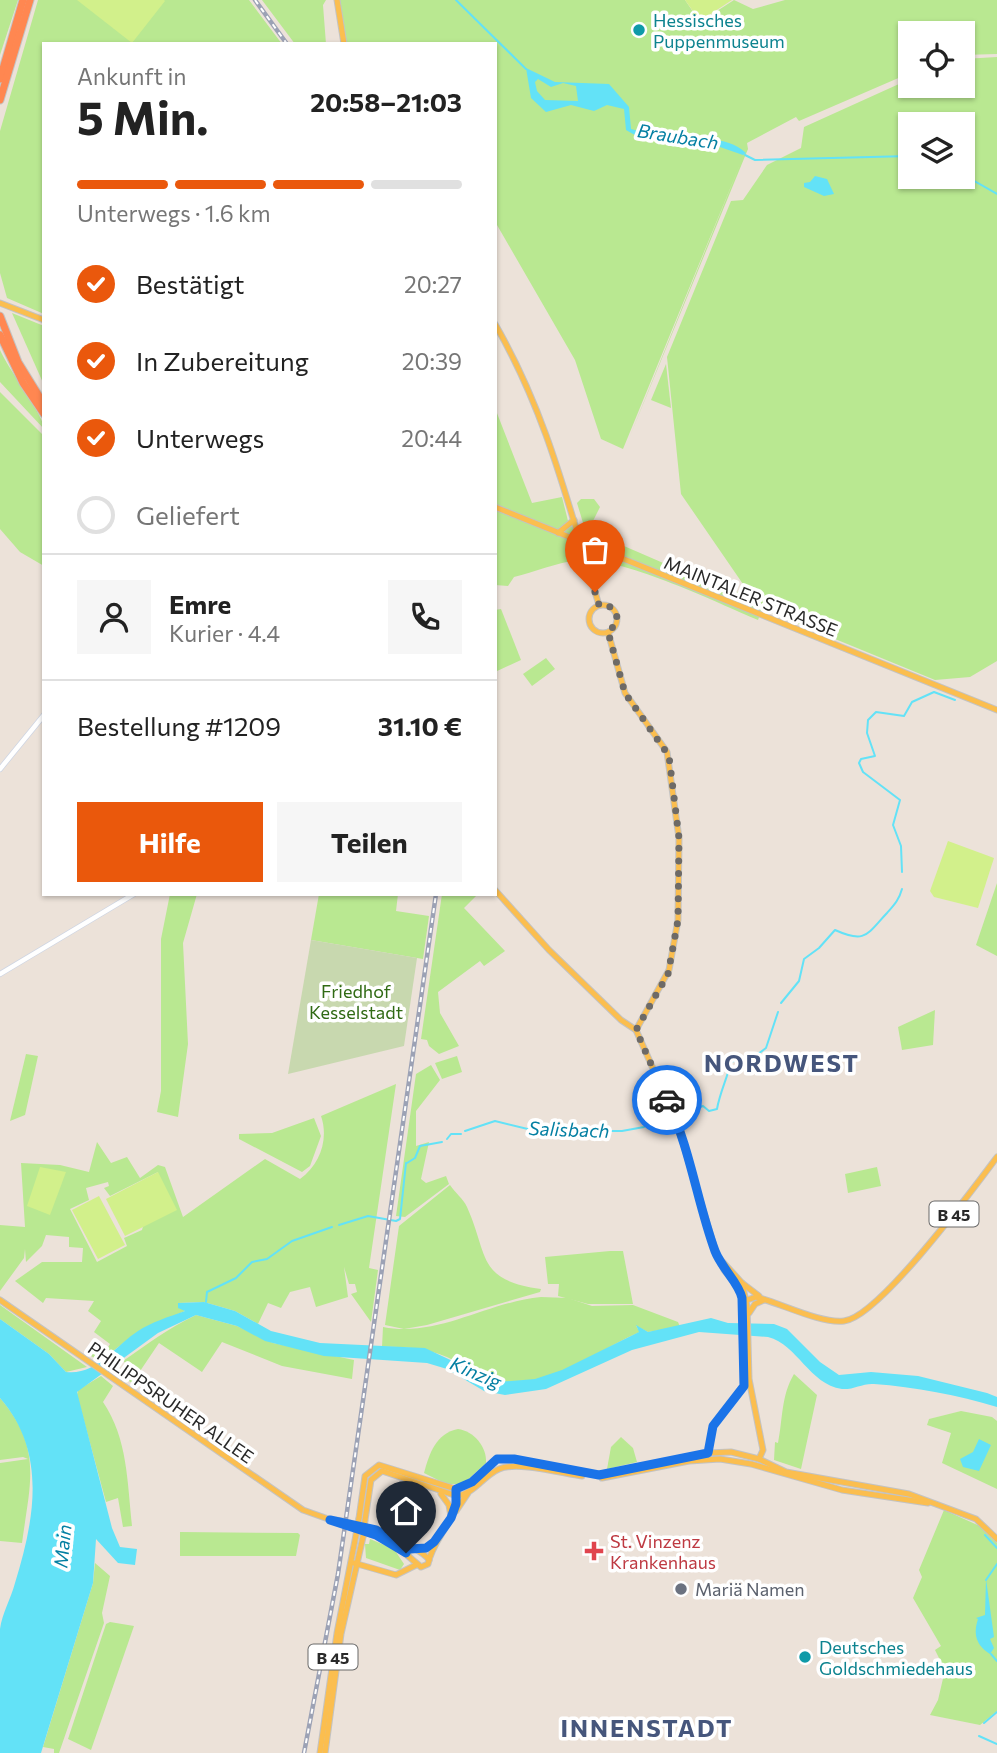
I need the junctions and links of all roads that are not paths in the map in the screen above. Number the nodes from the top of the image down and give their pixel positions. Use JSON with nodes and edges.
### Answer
{"nodes":[{"id":1,"x":23,"y":0,"type":"edge"},
{"id":2,"x":30,"y":0,"type":"edge"},
{"id":3,"x":337,"y":0,"type":"edge"},
{"id":4,"x":344,"y":42,"type":"edge"},
{"id":5,"x":0,"y":79,"type":"edge"},
{"id":6,"x":0,"y":100,"type":"edge"},
{"id":7,"x":0,"y":303,"type":"edge"},
{"id":8,"x":0,"y":316,"type":"edge"},
{"id":9,"x":42,"y":319,"type":"edge"},
{"id":10,"x":497,"y":328,"type":"edge"},
{"id":11,"x":0,"y":335,"type":"edge"},
{"id":12,"x":42,"y":399,"type":"edge"},
{"id":13,"x":42,"y":411,"type":"edge"},
{"id":14,"x":497,"y":508,"type":"edge"},
{"id":15,"x":575,"y":520,"type":"junction"},
{"id":16,"x":558,"y":533,"type":"junction"},
{"id":17,"x":580,"y":542,"type":"junction"},
{"id":18,"x":602,"y":551,"type":"junction"},
{"id":19,"x":586,"y":562,"type":"junction"},
{"id":20,"x":599,"y":605,"type":"junction"},
{"id":21,"x":608,"y":632,"type":"junction"},
{"id":22,"x":997,"y":710,"type":"edge"},
{"id":23,"x":42,"y":717,"type":"edge"},
{"id":24,"x":0,"y":769,"type":"edge"},
{"id":25,"x":497,"y":892,"type":"edge"},
{"id":26,"x":131,"y":896,"type":"edge"},
{"id":27,"x":0,"y":974,"type":"edge"},
{"id":28,"x":636,"y":1030,"type":"junction"},
{"id":29,"x":997,"y":1157,"type":"edge"},
{"id":30,"x":716,"y":1253,"type":"junction"},
{"id":31,"x":742,"y":1283,"type":"junction"},
{"id":32,"x":765,"y":1299,"type":"junction"},
{"id":33,"x":0,"y":1300,"type":"edge"},
{"id":34,"x":747,"y":1300,"type":"junction"},
{"id":35,"x":746,"y":1311,"type":"junction"},
{"id":36,"x":747,"y":1364,"type":"junction"},
{"id":37,"x":743,"y":1391,"type":"junction"},
{"id":38,"x":752,"y":1397,"type":"junction"},
{"id":39,"x":763,"y":1450,"type":"junction"},
{"id":40,"x":709,"y":1456,"type":"junction"},
{"id":41,"x":759,"y":1460,"type":"junction"},
{"id":42,"x":751,"y":1464,"type":"junction"},
{"id":43,"x":775,"y":1468,"type":"junction"},
{"id":44,"x":436,"y":1489,"type":"junction"},
{"id":45,"x":457,"y":1492,"type":"junction"},
{"id":46,"x":468,"y":1492,"type":"junction"},
{"id":47,"x":943,"y":1506,"type":"junction"},
{"id":48,"x":452,"y":1516,"type":"junction"},
{"id":49,"x":362,"y":1519,"type":"junction"},
{"id":50,"x":330,"y":1520,"type":"junction"},
{"id":51,"x":997,"y":1539,"type":"edge"},
{"id":52,"x":434,"y":1542,"type":"junction"},
{"id":53,"x":414,"y":1549,"type":"junction"},
{"id":54,"x":408,"y":1556,"type":"junction"},
{"id":55,"x":429,"y":1560,"type":"junction"},
{"id":56,"x":355,"y":1563,"type":"junction"},
{"id":57,"x":416,"y":1564,"type":"junction"},
{"id":58,"x":404,"y":1572,"type":"junction"},
{"id":59,"x":322,"y":1753,"type":"edge"}],
"edges":[{"from":1,"to":5,"type":"highway"},
{"from":2,"to":6,"type":"highway"},
{"from":3,"to":4,"type":"main road"},
{"from":7,"to":9,"type":"main road"},
{"from":8,"to":12,"type":"highway"},
{"from":10,"to":15,"type":"main road"},
{"from":11,"to":13,"type":"highway"},
{"from":14,"to":16,"type":"main road","name":"MAINTALER STRASSE"},
{"from":15,"to":16,"type":"main road"},
{"from":15,"to":17,"type":"main road"},
{"from":16,"to":17,"type":"main road","name":"MAINTALER STRASSE"},
{"from":17,"to":18,"type":"main road","name":"MAINTALER STRASSE"},
{"from":17,"to":19,"type":"main road"},
{"from":18,"to":19,"type":"main road"},
{"from":18,"to":22,"type":"main road","name":"MAINTALER STRASSE"},
{"from":19,"to":20,"type":"main road"},
{"from":20,"to":21,"type":"main road"},
{"from":20,"to":21,"type":"main road"},
{"from":21,"to":28,"type":"main road"},
{"from":23,"to":24,"type":"street"},
{"from":25,"to":28,"type":"main road"},
{"from":26,"to":27,"type":"street"},
{"from":28,"to":30,"type":"main road"},
{"from":29,"to":32,"type":"main road","number":"B 45"},
{"from":30,"to":31,"type":"main road"},
{"from":30,"to":35,"type":"main road"},
{"from":31,"to":32,"type":"main road"},
{"from":31,"to":34,"type":"main road"},
{"from":32,"to":34,"type":"main road","number":"B 45"},
{"from":32,"to":35,"type":"main road"},
{"from":33,"to":50,"type":"main road","name":"PHILIPPSRUHER ALLEE"},
{"from":34,"to":35,"type":"main road"},
{"from":35,"to":36,"type":"main road"},
{"from":36,"to":37,"type":"main road"},
{"from":36,"to":38,"type":"main road"},
{"from":37,"to":38,"type":"main road"},
{"from":37,"to":40,"type":"main road"},
{"from":38,"to":39,"type":"main road"},
{"from":39,"to":41,"type":"main road"},
{"from":39,"to":43,"type":"main road"},
{"from":40,"to":41,"type":"main road"},
{"from":40,"to":42,"type":"main road"},
{"from":40,"to":45,"type":"main road"},
{"from":40,"to":46,"type":"main road"},
{"from":41,"to":42,"type":"main road"},
{"from":41,"to":43,"type":"main road"},
{"from":42,"to":47,"type":"main road"},
{"from":43,"to":47,"type":"main road"},
{"from":44,"to":45,"type":"main road","number":"B 45"},
{"from":44,"to":48,"type":"main road"},
{"from":44,"to":49,"type":"main road","number":"B 45"},
{"from":45,"to":46,"type":"main road"},
{"from":45,"to":48,"type":"main road"},
{"from":45,"to":49,"type":"main road","number":"B 45"},
{"from":46,"to":48,"type":"main road"},
{"from":47,"to":51,"type":"main road"},
{"from":48,"to":52,"type":"main road"},
{"from":49,"to":56,"type":"main road","number":"B 45","bridge":true},
{"from":50,"to":53,"type":"main road"},
{"from":50,"to":54,"type":"main road"},
{"from":52,"to":53,"type":"main road"},
{"from":52,"to":55,"type":"main road"},
{"from":53,"to":54,"type":"main road"},
{"from":53,"to":55,"type":"main road"},
{"from":54,"to":57,"type":"main road"},
{"from":54,"to":58,"type":"main road"},
{"from":55,"to":57,"type":"main road"},
{"from":56,"to":58,"type":"main road"},
{"from":56,"to":59,"type":"main road","number":"B 45"},
{"from":57,"to":58,"type":"main road"}]}
